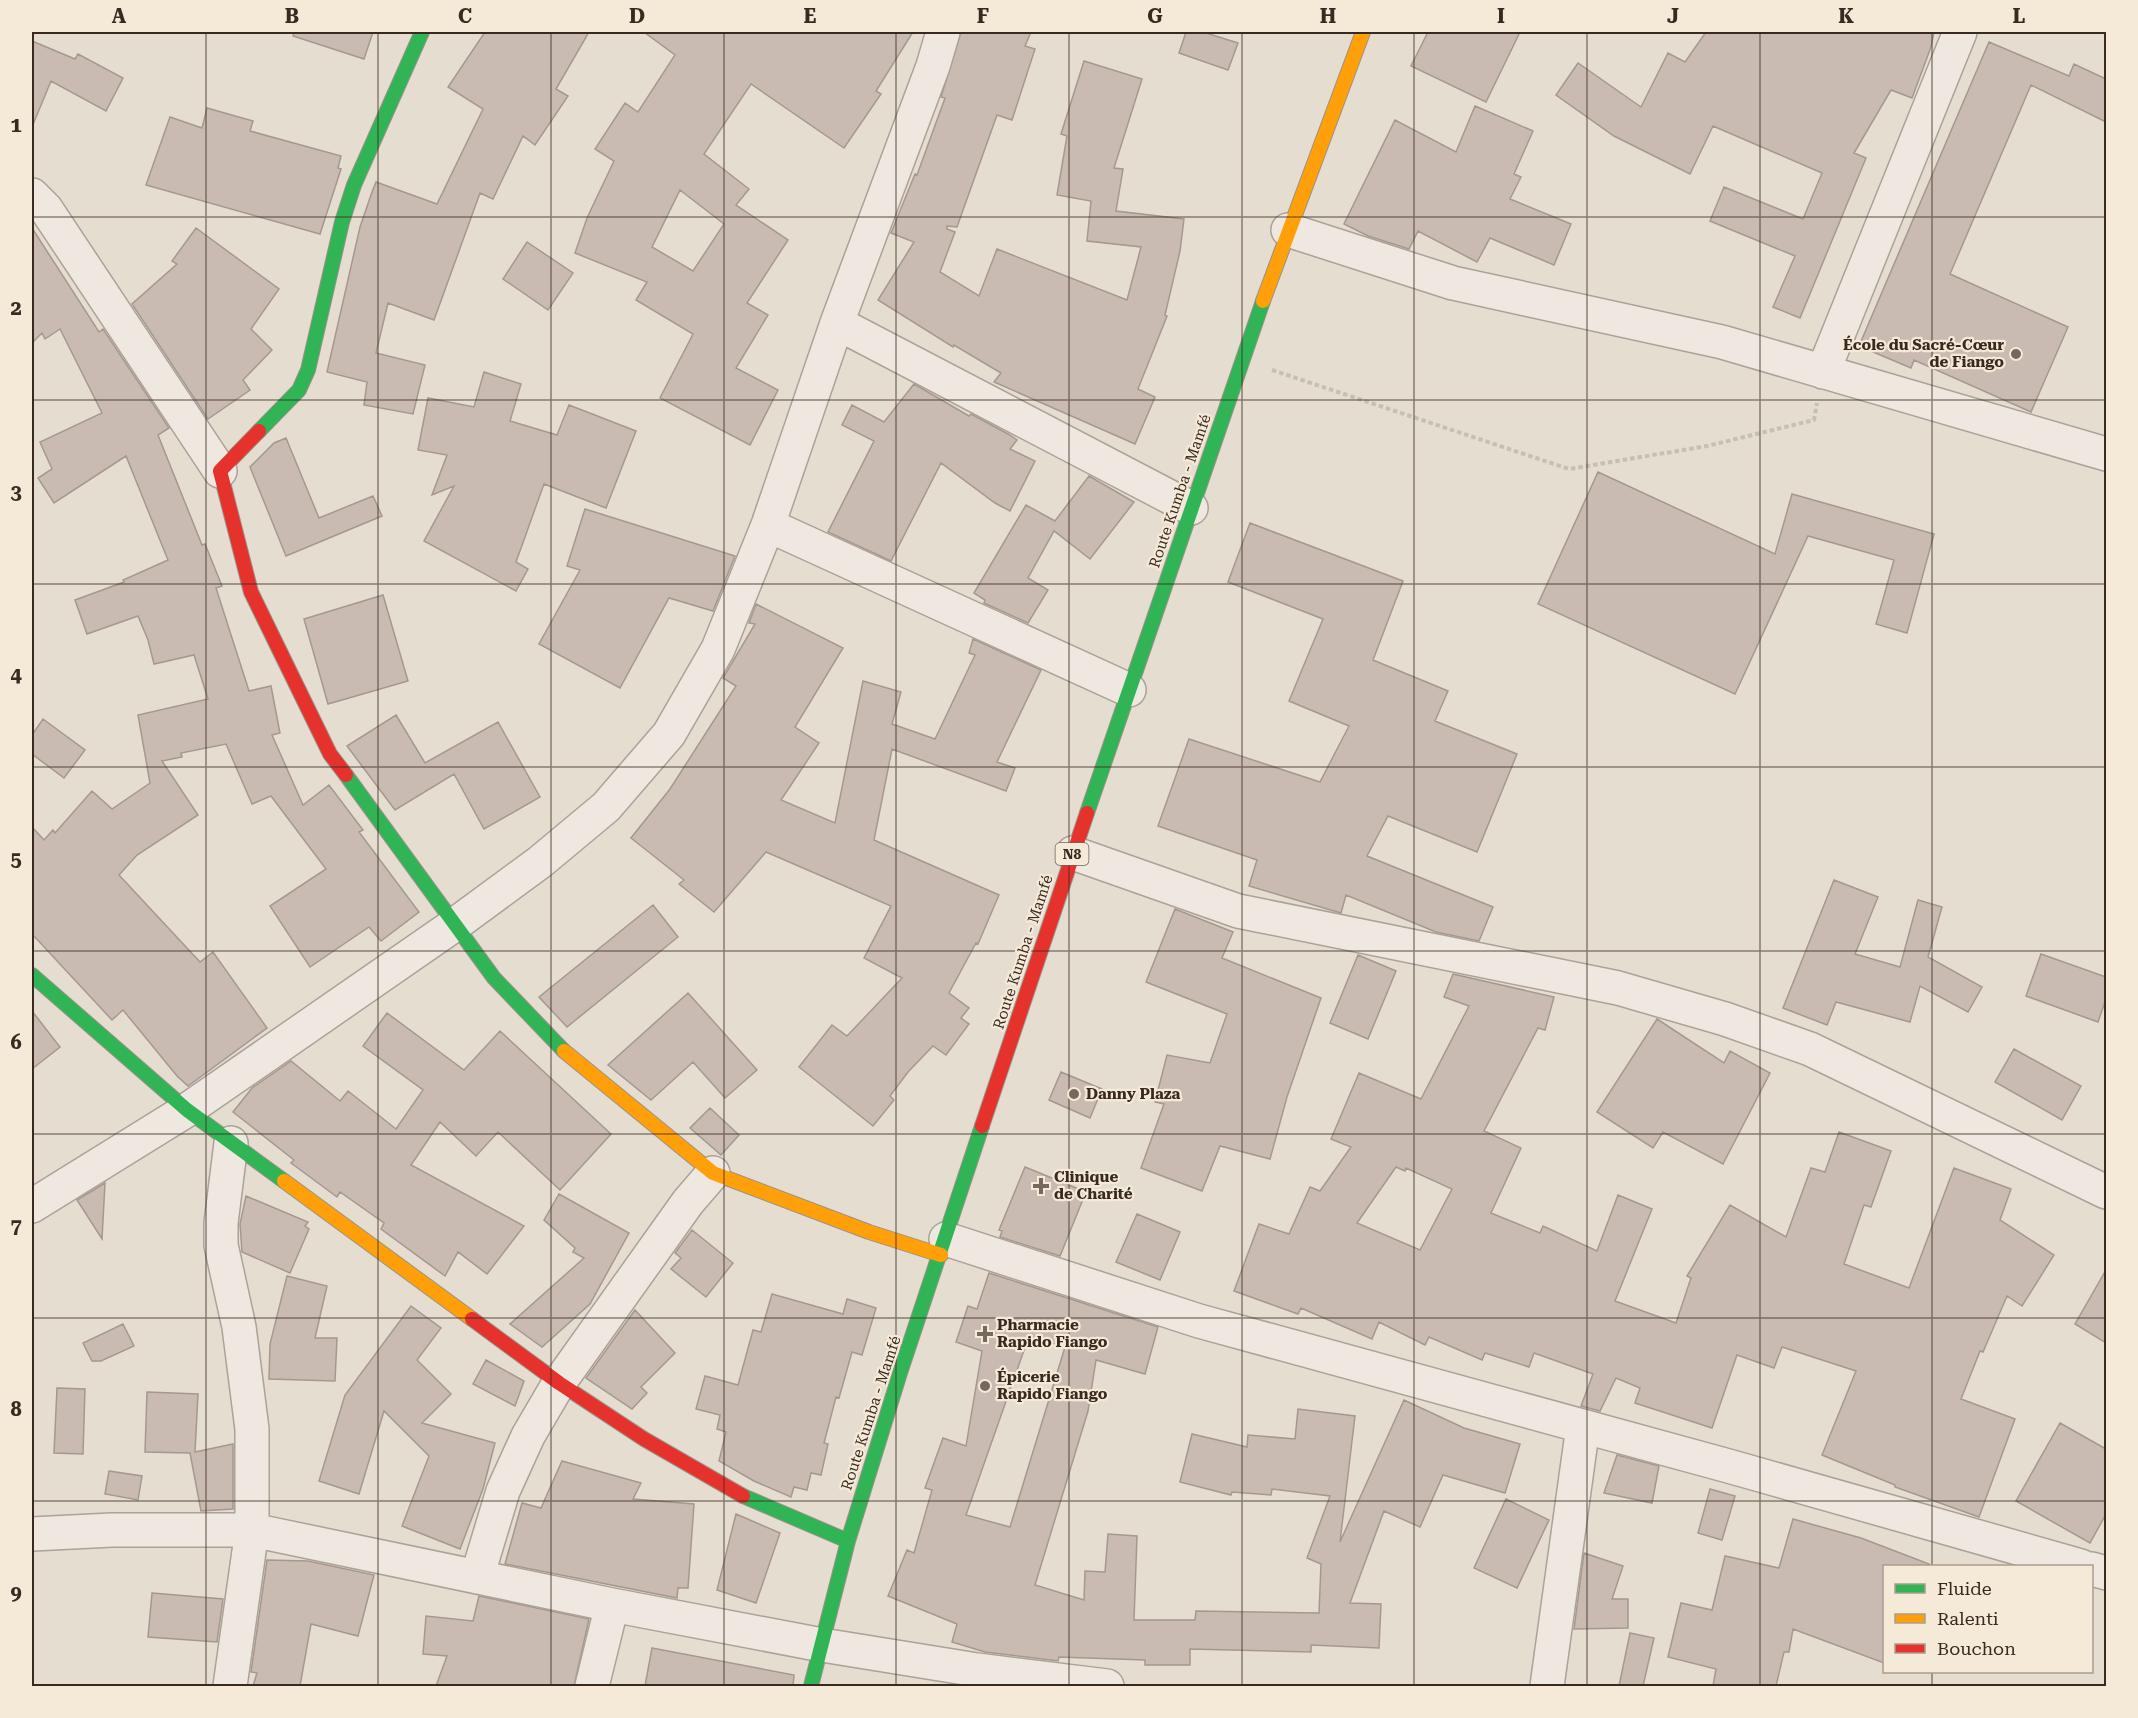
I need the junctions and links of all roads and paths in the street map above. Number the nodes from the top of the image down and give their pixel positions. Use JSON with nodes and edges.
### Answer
{"nodes":[{"id":1,"x":422,"y":32,"type":"edge"},
{"id":2,"x":943,"y":32,"type":"edge"},
{"id":3,"x":1363,"y":32,"type":"edge"},
{"id":4,"x":1960,"y":32,"type":"edge"},
{"id":5,"x":32,"y":195,"type":"edge"},
{"id":6,"x":1288,"y":230,"type":"junction"},
{"id":7,"x":837,"y":323,"type":"junction"},
{"id":8,"x":1243,"y":361,"type":"junction"},
{"id":9,"x":1823,"y":372,"type":"junction"},
{"id":10,"x":2106,"y":454,"type":"edge"},
{"id":11,"x":220,"y":471,"type":"junction"},
{"id":12,"x":1191,"y":508,"type":"junction"},
{"id":13,"x":768,"y":525,"type":"junction"},
{"id":14,"x":1129,"y":690,"type":"junction"},
{"id":15,"x":1073,"y":853,"type":"junction"},
{"id":16,"x":457,"y":923,"type":"junction"},
{"id":17,"x":32,"y":975,"type":"edge"},
{"id":18,"x":187,"y":1110,"type":"junction"},
{"id":19,"x":231,"y":1143,"type":"junction"},
{"id":20,"x":713,"y":1173,"type":"junction"},
{"id":21,"x":2106,"y":1192,"type":"edge"},
{"id":22,"x":32,"y":1206,"type":"edge"},
{"id":23,"x":943,"y":1247,"type":"junction"},
{"id":24,"x":559,"y":1383,"type":"junction"},
{"id":25,"x":1583,"y":1426,"type":"junction"},
{"id":26,"x":252,"y":1530,"type":"junction"},
{"id":27,"x":32,"y":1534,"type":"edge"},
{"id":28,"x":848,"y":1541,"type":"junction"},
{"id":29,"x":2076,"y":1565,"type":"edge"},
{"id":30,"x":477,"y":1577,"type":"junction"},
{"id":31,"x":612,"y":1605,"type":"junction"},
{"id":32,"x":822,"y":1645,"type":"junction"},
{"id":33,"x":230,"y":1686,"type":"edge"},
{"id":34,"x":592,"y":1686,"type":"edge"},
{"id":35,"x":811,"y":1686,"type":"edge"},
{"id":36,"x":1092,"y":1686,"type":"edge"},
{"id":37,"x":1547,"y":1686,"type":"edge"}],
"edges":[{"from":1,"to":11,"type":"main road"},
{"from":2,"to":7,"type":"street"},
{"from":3,"to":6,"type":"main road","name":"Route Kumba - Mamfé","number":"N8"},
{"from":4,"to":9,"type":"street"},
{"from":5,"to":11,"type":"street"},
{"from":6,"to":8,"type":"main road","name":"Route Kumba - Mamfé","number":"N8"},
{"from":6,"to":9,"type":"street"},
{"from":7,"to":12,"type":"street"},
{"from":7,"to":13,"type":"street"},
{"from":8,"to":9,"type":"path"},
{"from":8,"to":12,"type":"main road","name":"Route Kumba - Mamfé","number":"N8"},
{"from":9,"to":10,"type":"street"},
{"from":11,"to":16,"type":"main road"},
{"from":12,"to":14,"type":"main road","name":"Route Kumba - Mamfé","number":"N8"},
{"from":13,"to":14,"type":"street"},
{"from":13,"to":16,"type":"street"},
{"from":14,"to":15,"type":"main road","name":"Route Kumba - Mamfé","number":"N8"},
{"from":15,"to":21,"type":"street"},
{"from":15,"to":23,"type":"main road","name":"Route Kumba - Mamfé","number":"N8"},
{"from":16,"to":18,"type":"street"},
{"from":16,"to":20,"type":"main road"},
{"from":17,"to":18,"type":"main road"},
{"from":18,"to":19,"type":"main road"},
{"from":18,"to":22,"type":"street"},
{"from":19,"to":24,"type":"main road"},
{"from":19,"to":26,"type":"street"},
{"from":20,"to":23,"type":"main road"},
{"from":20,"to":24,"type":"street"},
{"from":23,"to":25,"type":"street"},
{"from":23,"to":28,"type":"main road","name":"Route Kumba - Mamfé","number":"N8"},
{"from":24,"to":28,"type":"main road"},
{"from":24,"to":30,"type":"street"},
{"from":25,"to":29,"type":"street"},
{"from":25,"to":37,"type":"street"},
{"from":26,"to":27,"type":"street"},
{"from":26,"to":30,"type":"street"},
{"from":26,"to":33,"type":"street"},
{"from":28,"to":32,"type":"main road","name":"Route Kumba - Mamfé","number":"N8"},
{"from":30,"to":31,"type":"street"},
{"from":31,"to":32,"type":"street"},
{"from":31,"to":34,"type":"street"},
{"from":32,"to":35,"type":"main road","name":"Route Kumba - Mamfé","number":"N8"},
{"from":32,"to":36,"type":"street"}]}
